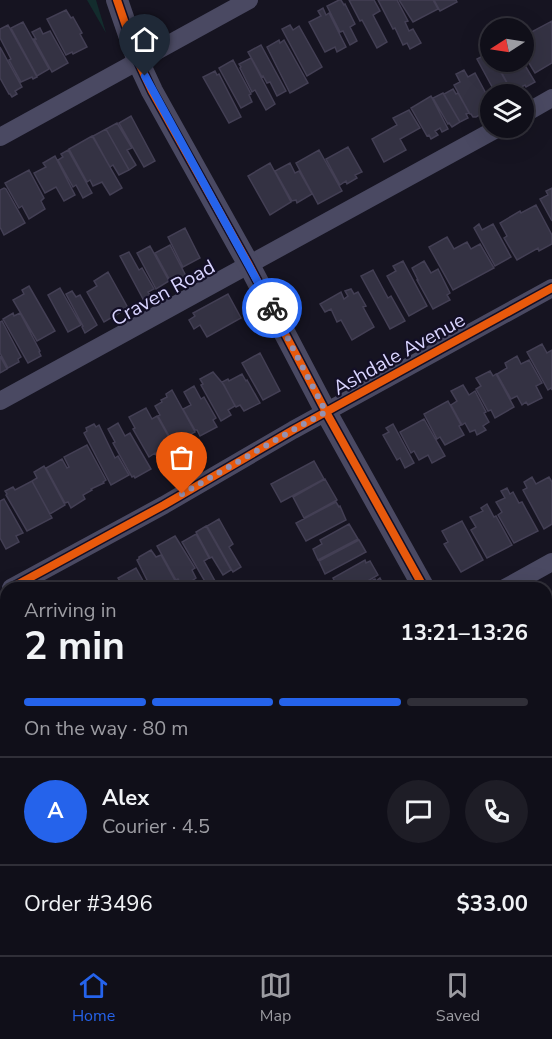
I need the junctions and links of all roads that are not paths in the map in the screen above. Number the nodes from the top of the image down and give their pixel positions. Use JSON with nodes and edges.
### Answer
{"nodes":[{"id":1,"x":117,"y":0,"type":"edge"},
{"id":2,"x":249,"y":0,"type":"edge"},
{"id":3,"x":138,"y":61,"type":"junction"},
{"id":4,"x":552,"y":98,"type":"edge"},
{"id":5,"x":534,"y":108,"type":"edge"},
{"id":6,"x":0,"y":137,"type":"edge"},
{"id":7,"x":480,"y":138,"type":"edge"},
{"id":8,"x":249,"y":265,"type":"junction"},
{"id":9,"x":552,"y":288,"type":"edge"},
{"id":10,"x":0,"y":401,"type":"edge"},
{"id":11,"x":326,"y":412,"type":"junction"},
{"id":12,"x":552,"y":562,"type":"edge"},
{"id":13,"x":21,"y":582,"type":"edge"},
{"id":14,"x":421,"y":582,"type":"edge"},
{"id":15,"x":516,"y":582,"type":"edge"}],
"edges":[{"from":1,"to":3,"type":"street"},
{"from":2,"to":3,"type":"street"},
{"from":3,"to":6,"type":"street"},
{"from":3,"to":8,"type":"street"},
{"from":4,"to":5,"type":"street"},
{"from":7,"to":8,"type":"street","name":"Craven Road"},
{"from":8,"to":10,"type":"street","name":"Craven Road"},
{"from":8,"to":11,"type":"street"},
{"from":9,"to":11,"type":"street","name":"Ashdale Avenue"},
{"from":11,"to":13,"type":"street","name":"Ashdale Avenue"},
{"from":11,"to":14,"type":"street"},
{"from":12,"to":15,"type":"street"}]}
